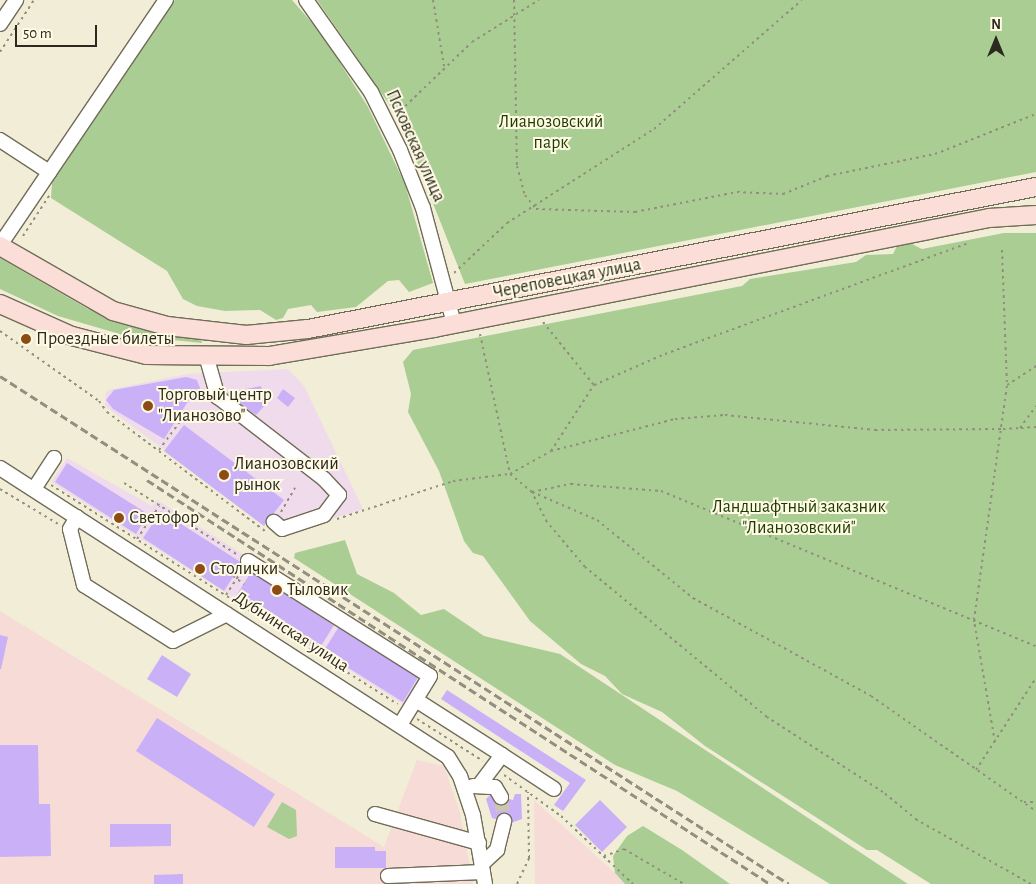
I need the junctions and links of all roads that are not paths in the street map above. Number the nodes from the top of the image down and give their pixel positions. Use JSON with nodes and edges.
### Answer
{"nodes":[{"id":1,"x":16,"y":0,"type":"edge"},
{"id":2,"x":166,"y":0,"type":"edge"},
{"id":3,"x":306,"y":0,"type":"edge"},
{"id":4,"x":0,"y":24,"type":"edge"},
{"id":5,"x":0,"y":140,"type":"edge"},
{"id":6,"x":49,"y":172,"type":"junction"},
{"id":7,"x":1036,"y":187,"type":"edge"},
{"id":8,"x":1036,"y":194,"type":"edge"},
{"id":9,"x":1036,"y":209,"type":"edge"},
{"id":10,"x":911,"y":214,"type":"junction"},
{"id":11,"x":1036,"y":214,"type":"edge"},
{"id":12,"x":917,"y":232,"type":"junction"},
{"id":13,"x":0,"y":246,"type":"edge"},
{"id":14,"x":449,"y":302,"type":"junction"},
{"id":15,"x":0,"y":304,"type":"edge"},
{"id":16,"x":454,"y":324,"type":"junction"},
{"id":17,"x":207,"y":359,"type":"junction"},
{"id":18,"x":54,"y":458,"type":"dead end"},
{"id":19,"x":0,"y":468,"type":"edge"},
{"id":20,"x":38,"y":484,"type":"junction"},
{"id":21,"x":77,"y":517,"type":"junction"},
{"id":22,"x":271,"y":530,"type":"road end"},
{"id":23,"x":248,"y":561,"type":"road end"},
{"id":24,"x":227,"y":614,"type":"junction"},
{"id":25,"x":412,"y":705,"type":"junction"},
{"id":26,"x":400,"y":724,"type":"junction"},
{"id":27,"x":502,"y":755,"type":"junction"},
{"id":28,"x":481,"y":783,"type":"junction"},
{"id":29,"x":464,"y":789,"type":"junction"},
{"id":30,"x":554,"y":789,"type":"dead end"},
{"id":31,"x":501,"y":797,"type":"dead end"},
{"id":32,"x":376,"y":814,"type":"dead end"},
{"id":33,"x":504,"y":822,"type":"tunnel mouth"},
{"id":34,"x":478,"y":843,"type":"junction"},
{"id":35,"x":483,"y":873,"type":"edge"},
{"id":36,"x":388,"y":876,"type":"dead end"}],
"edges":[{"from":1,"to":4,"type":"street"},
{"from":2,"to":6,"type":"street"},
{"from":3,"to":14,"type":"street","name":"Псковская улица"},
{"from":5,"to":6,"type":"street"},
{"from":6,"to":13,"type":"street"},
{"from":7,"to":10,"type":"main road","name":"Череповецкая улица"},
{"from":8,"to":10,"type":"street","name":"Череповецкая улица"},
{"from":9,"to":12,"type":"street","name":"Череповецкая улица"},
{"from":10,"to":14,"type":"main road","name":"Череповецкая улица"},
{"from":11,"to":12,"type":"main road","name":"Череповецкая улица"},
{"from":12,"to":16,"type":"main road","name":"Череповецкая улица"},
{"from":13,"to":14,"type":"main road","name":"Череповецкая улица"},
{"from":14,"to":16,"type":"street","name":"Псковская улица"},
{"from":15,"to":17,"type":"main road","name":"Череповецкая улица"},
{"from":16,"to":17,"type":"main road","name":"Череповецкая улица"},
{"from":17,"to":22,"type":"street"},
{"from":18,"to":20,"type":"street"},
{"from":19,"to":20,"type":"street","name":"Дубнинская улица"},
{"from":20,"to":21,"type":"street","name":"Дубнинская улица"},
{"from":21,"to":24,"type":"street","name":"Дубнинская улица"},
{"from":21,"to":24,"type":"street"},
{"from":23,"to":25,"type":"street"},
{"from":24,"to":26,"type":"street","name":"Дубнинская улица"},
{"from":25,"to":26,"type":"street"},
{"from":25,"to":27,"type":"street"},
{"from":26,"to":29,"type":"street","name":"Дубнинская улица"},
{"from":27,"to":28,"type":"street"},
{"from":27,"to":30,"type":"street"},
{"from":28,"to":29,"type":"street"},
{"from":28,"to":31,"type":"street"},
{"from":29,"to":34,"type":"street","name":"Дубнинская улица"},
{"from":32,"to":34,"type":"street"},
{"from":33,"to":35,"type":"street"},
{"from":34,"to":35,"type":"street","name":"Дубнинская улица"},
{"from":35,"to":36,"type":"street"}]}
